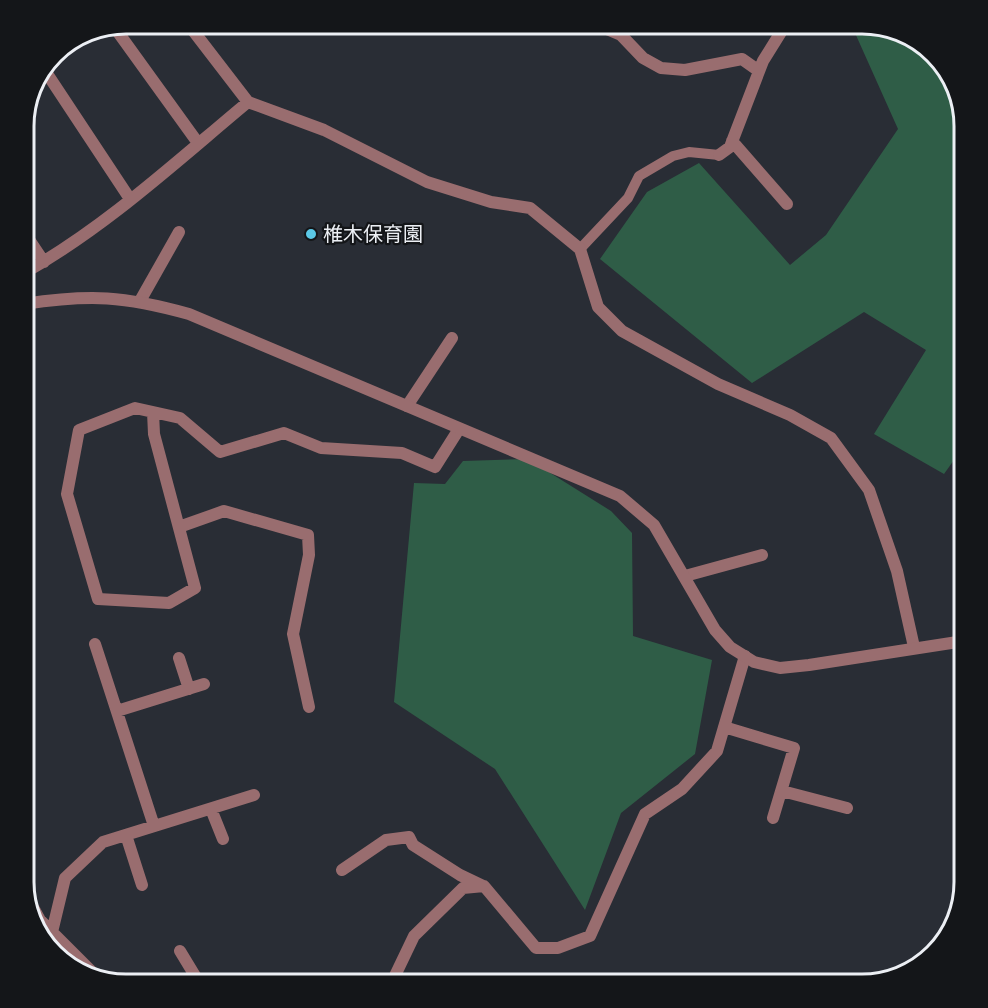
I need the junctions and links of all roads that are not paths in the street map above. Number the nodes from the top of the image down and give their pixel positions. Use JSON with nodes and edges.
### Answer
{"nodes":[{"id":1,"x":196,"y":34,"type":"edge"},
{"id":2,"x":120,"y":35,"type":"edge"},
{"id":3,"x":620,"y":35,"type":"edge"},
{"id":4,"x":780,"y":35,"type":"edge"},
{"id":5,"x":759,"y":71,"type":"junction"},
{"id":6,"x":49,"y":77,"type":"edge"},
{"id":7,"x":248,"y":102,"type":"junction"},
{"id":8,"x":732,"y":141,"type":"junction"},
{"id":9,"x":198,"y":143,"type":"junction"},
{"id":10,"x":719,"y":155,"type":"joint"},
{"id":11,"x":130,"y":199,"type":"junction"},
{"id":12,"x":787,"y":204,"type":"dead end"},
{"id":13,"x":179,"y":232,"type":"dead end"},
{"id":14,"x":35,"y":248,"type":"edge"},
{"id":15,"x":580,"y":249,"type":"junction"},
{"id":16,"x":44,"y":262,"type":"junction"},
{"id":17,"x":35,"y":267,"type":"edge"},
{"id":18,"x":140,"y":301,"type":"junction"},
{"id":19,"x":35,"y":302,"type":"edge"},
{"id":20,"x":452,"y":338,"type":"dead end"},
{"id":21,"x":407,"y":406,"type":"junction"},
{"id":22,"x":153,"y":412,"type":"junction"},
{"id":23,"x":459,"y":429,"type":"junction"},
{"id":24,"x":179,"y":527,"type":"junction"},
{"id":25,"x":762,"y":555,"type":"dead end"},
{"id":26,"x":685,"y":576,"type":"junction"},
{"id":27,"x":954,"y":642,"type":"edge"},
{"id":28,"x":96,"y":644,"type":"dead end"},
{"id":29,"x":914,"y":647,"type":"junction"},
{"id":30,"x":745,"y":656,"type":"junction"},
{"id":31,"x":179,"y":658,"type":"dead end"},
{"id":32,"x":204,"y":684,"type":"dead end"},
{"id":33,"x":189,"y":688,"type":"junction"},
{"id":34,"x":309,"y":706,"type":"dead end"},
{"id":35,"x":117,"y":711,"type":"junction"},
{"id":36,"x":724,"y":727,"type":"junction"},
{"id":37,"x":782,"y":791,"type":"junction"},
{"id":38,"x":254,"y":795,"type":"dead end"},
{"id":39,"x":847,"y":808,"type":"dead end"},
{"id":40,"x":211,"y":809,"type":"junction"},
{"id":41,"x":773,"y":818,"type":"dead end"},
{"id":42,"x":154,"y":826,"type":"junction"},
{"id":43,"x":126,"y":835,"type":"junction"},
{"id":44,"x":223,"y":839,"type":"dead end"},
{"id":45,"x":342,"y":870,"type":"dead end"},
{"id":46,"x":142,"y":885,"type":"dead end"},
{"id":47,"x":484,"y":886,"type":"junction"},
{"id":48,"x":46,"y":926,"type":"edge"},
{"id":49,"x":52,"y":932,"type":"junction"},
{"id":50,"x":180,"y":951,"type":"dead end"},
{"id":51,"x":82,"y":962,"type":"edge"},
{"id":52,"x":194,"y":974,"type":"edge"},
{"id":53,"x":396,"y":974,"type":"edge"}],
"edges":[{"from":1,"to":7,"type":"street"},
{"from":2,"to":9,"type":"street"},
{"from":3,"to":5,"type":"street"},
{"from":4,"to":5,"type":"street"},
{"from":5,"to":8,"type":"street"},
{"from":6,"to":11,"type":"street"},
{"from":7,"to":9,"type":"street"},
{"from":7,"to":15,"type":"street"},
{"from":8,"to":10,"type":"street"},
{"from":8,"to":12,"type":"street"},
{"from":9,"to":11,"type":"street"},
{"from":10,"to":15,"type":"lane"},
{"from":11,"to":16,"type":"street"},
{"from":13,"to":18,"type":"street"},
{"from":14,"to":16,"type":"street"},
{"from":15,"to":29,"type":"street"},
{"from":16,"to":17,"type":"street"},
{"from":18,"to":19,"type":"street"},
{"from":18,"to":21,"type":"street"},
{"from":20,"to":21,"type":"street"},
{"from":21,"to":23,"type":"street"},
{"from":22,"to":23,"type":"street"},
{"from":22,"to":24,"type":"street"},
{"from":22,"to":24,"type":"street"},
{"from":23,"to":26,"type":"street"},
{"from":24,"to":34,"type":"street"},
{"from":25,"to":26,"type":"street"},
{"from":26,"to":30,"type":"street"},
{"from":27,"to":29,"type":"street"},
{"from":28,"to":35,"type":"street"},
{"from":29,"to":30,"type":"street"},
{"from":30,"to":36,"type":"street"},
{"from":31,"to":33,"type":"street"},
{"from":32,"to":33,"type":"street"},
{"from":33,"to":35,"type":"street"},
{"from":35,"to":42,"type":"street"},
{"from":36,"to":37,"type":"street"},
{"from":36,"to":47,"type":"street"},
{"from":37,"to":39,"type":"street"},
{"from":37,"to":41,"type":"street"},
{"from":38,"to":40,"type":"street"},
{"from":40,"to":42,"type":"street"},
{"from":40,"to":44,"type":"street"},
{"from":42,"to":43,"type":"street"},
{"from":43,"to":46,"type":"street"},
{"from":43,"to":49,"type":"street"},
{"from":45,"to":47,"type":"street"},
{"from":47,"to":53,"type":"street"},
{"from":48,"to":49,"type":"street"},
{"from":49,"to":51,"type":"street"},
{"from":50,"to":52,"type":"street"}]}
